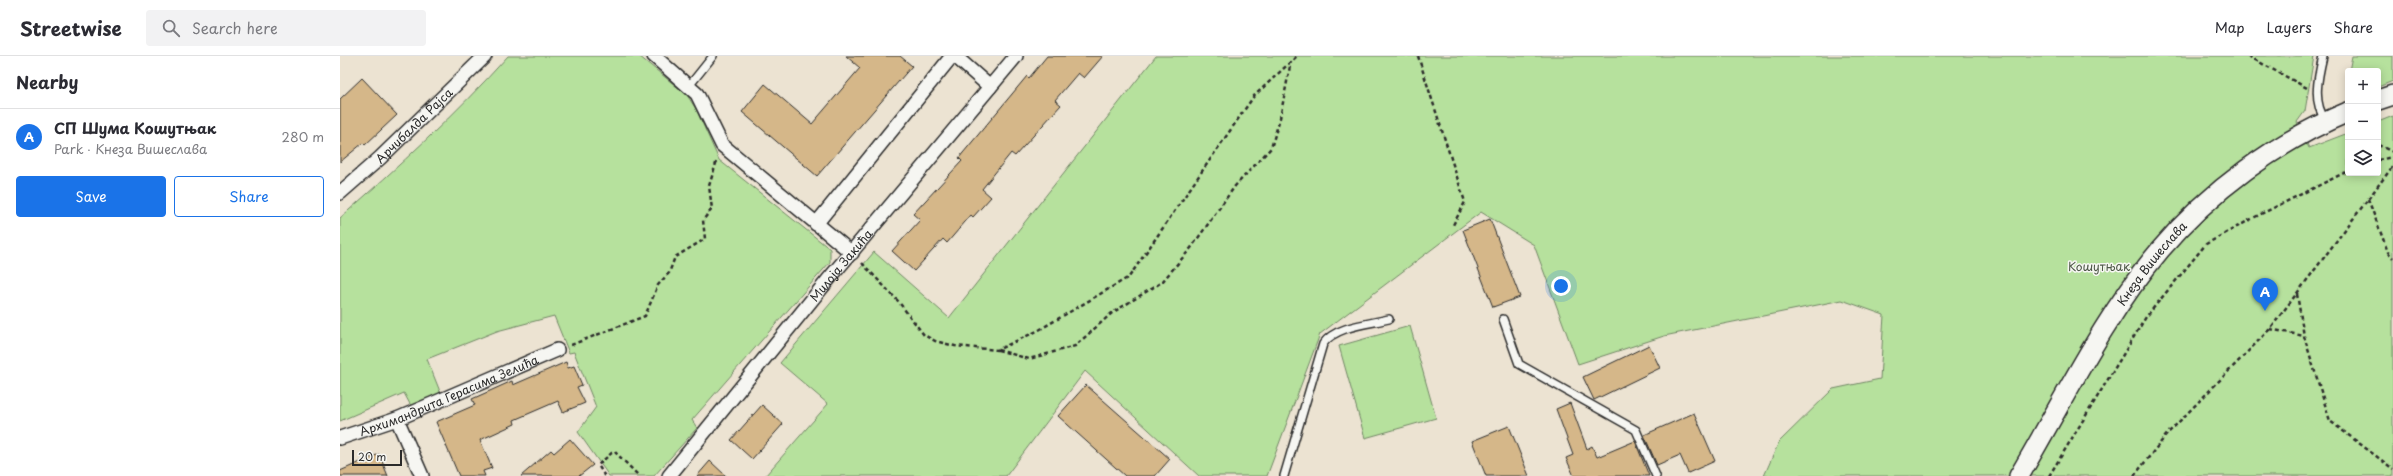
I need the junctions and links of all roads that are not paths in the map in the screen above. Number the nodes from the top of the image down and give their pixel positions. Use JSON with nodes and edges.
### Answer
{"nodes":[{"id":1,"x":485,"y":56,"type":"edge"},
{"id":2,"x":654,"y":56,"type":"edge"},
{"id":3,"x":713,"y":56,"type":"edge"},
{"id":4,"x":954,"y":56,"type":"edge"},
{"id":5,"x":1016,"y":56,"type":"edge"},
{"id":6,"x":2323,"y":56,"type":"edge"},
{"id":7,"x":689,"y":86,"type":"junction"},
{"id":8,"x":990,"y":87,"type":"junction"},
{"id":9,"x":2393,"y":95,"type":"edge"},
{"id":10,"x":2381,"y":99,"type":"edge"},
{"id":11,"x":2345,"y":112,"type":"edge"},
{"id":12,"x":2322,"y":115,"type":"junction"},
{"id":13,"x":340,"y":192,"type":"edge"},
{"id":14,"x":816,"y":224,"type":"junction"},
{"id":15,"x":852,"y":253,"type":"junction"},
{"id":16,"x":1389,"y":319,"type":"dead end"},
{"id":17,"x":1503,"y":319,"type":"dead end"},
{"id":18,"x":557,"y":350,"type":"road end"},
{"id":19,"x":397,"y":419,"type":"junction"},
{"id":20,"x":340,"y":438,"type":"edge"},
{"id":21,"x":422,"y":476,"type":"edge"},
{"id":22,"x":669,"y":476,"type":"edge"},
{"id":23,"x":1284,"y":476,"type":"edge"},
{"id":24,"x":1656,"y":476,"type":"edge"},
{"id":25,"x":2019,"y":476,"type":"edge"}],
"edges":[{"from":1,"to":13,"type":"street","name":"Арчибалда Рајса"},
{"from":2,"to":7,"type":"street"},
{"from":3,"to":7,"type":"lane"},
{"from":4,"to":8,"type":"street"},
{"from":4,"to":14,"type":"street"},
{"from":5,"to":8,"type":"street","name":"Милоја Закића"},
{"from":6,"to":12,"type":"lane"},
{"from":7,"to":14,"type":"street"},
{"from":8,"to":15,"type":"street","name":"Милоја Закића"},
{"from":9,"to":10,"type":"main road"},
{"from":11,"to":12,"type":"main road","name":"Кнеза Вишеслава"},
{"from":12,"to":25,"type":"main road","name":"Кнеза Вишеслава"},
{"from":14,"to":15,"type":"street"},
{"from":15,"to":22,"type":"street","name":"Милоја Закића"},
{"from":16,"to":23,"type":"lane"},
{"from":17,"to":24,"type":"lane"},
{"from":18,"to":19,"type":"street","name":"Архимандрита Герасима Зелића"},
{"from":19,"to":20,"type":"street","name":"Архимандрита Герасима Зелића"},
{"from":19,"to":21,"type":"street"}]}
